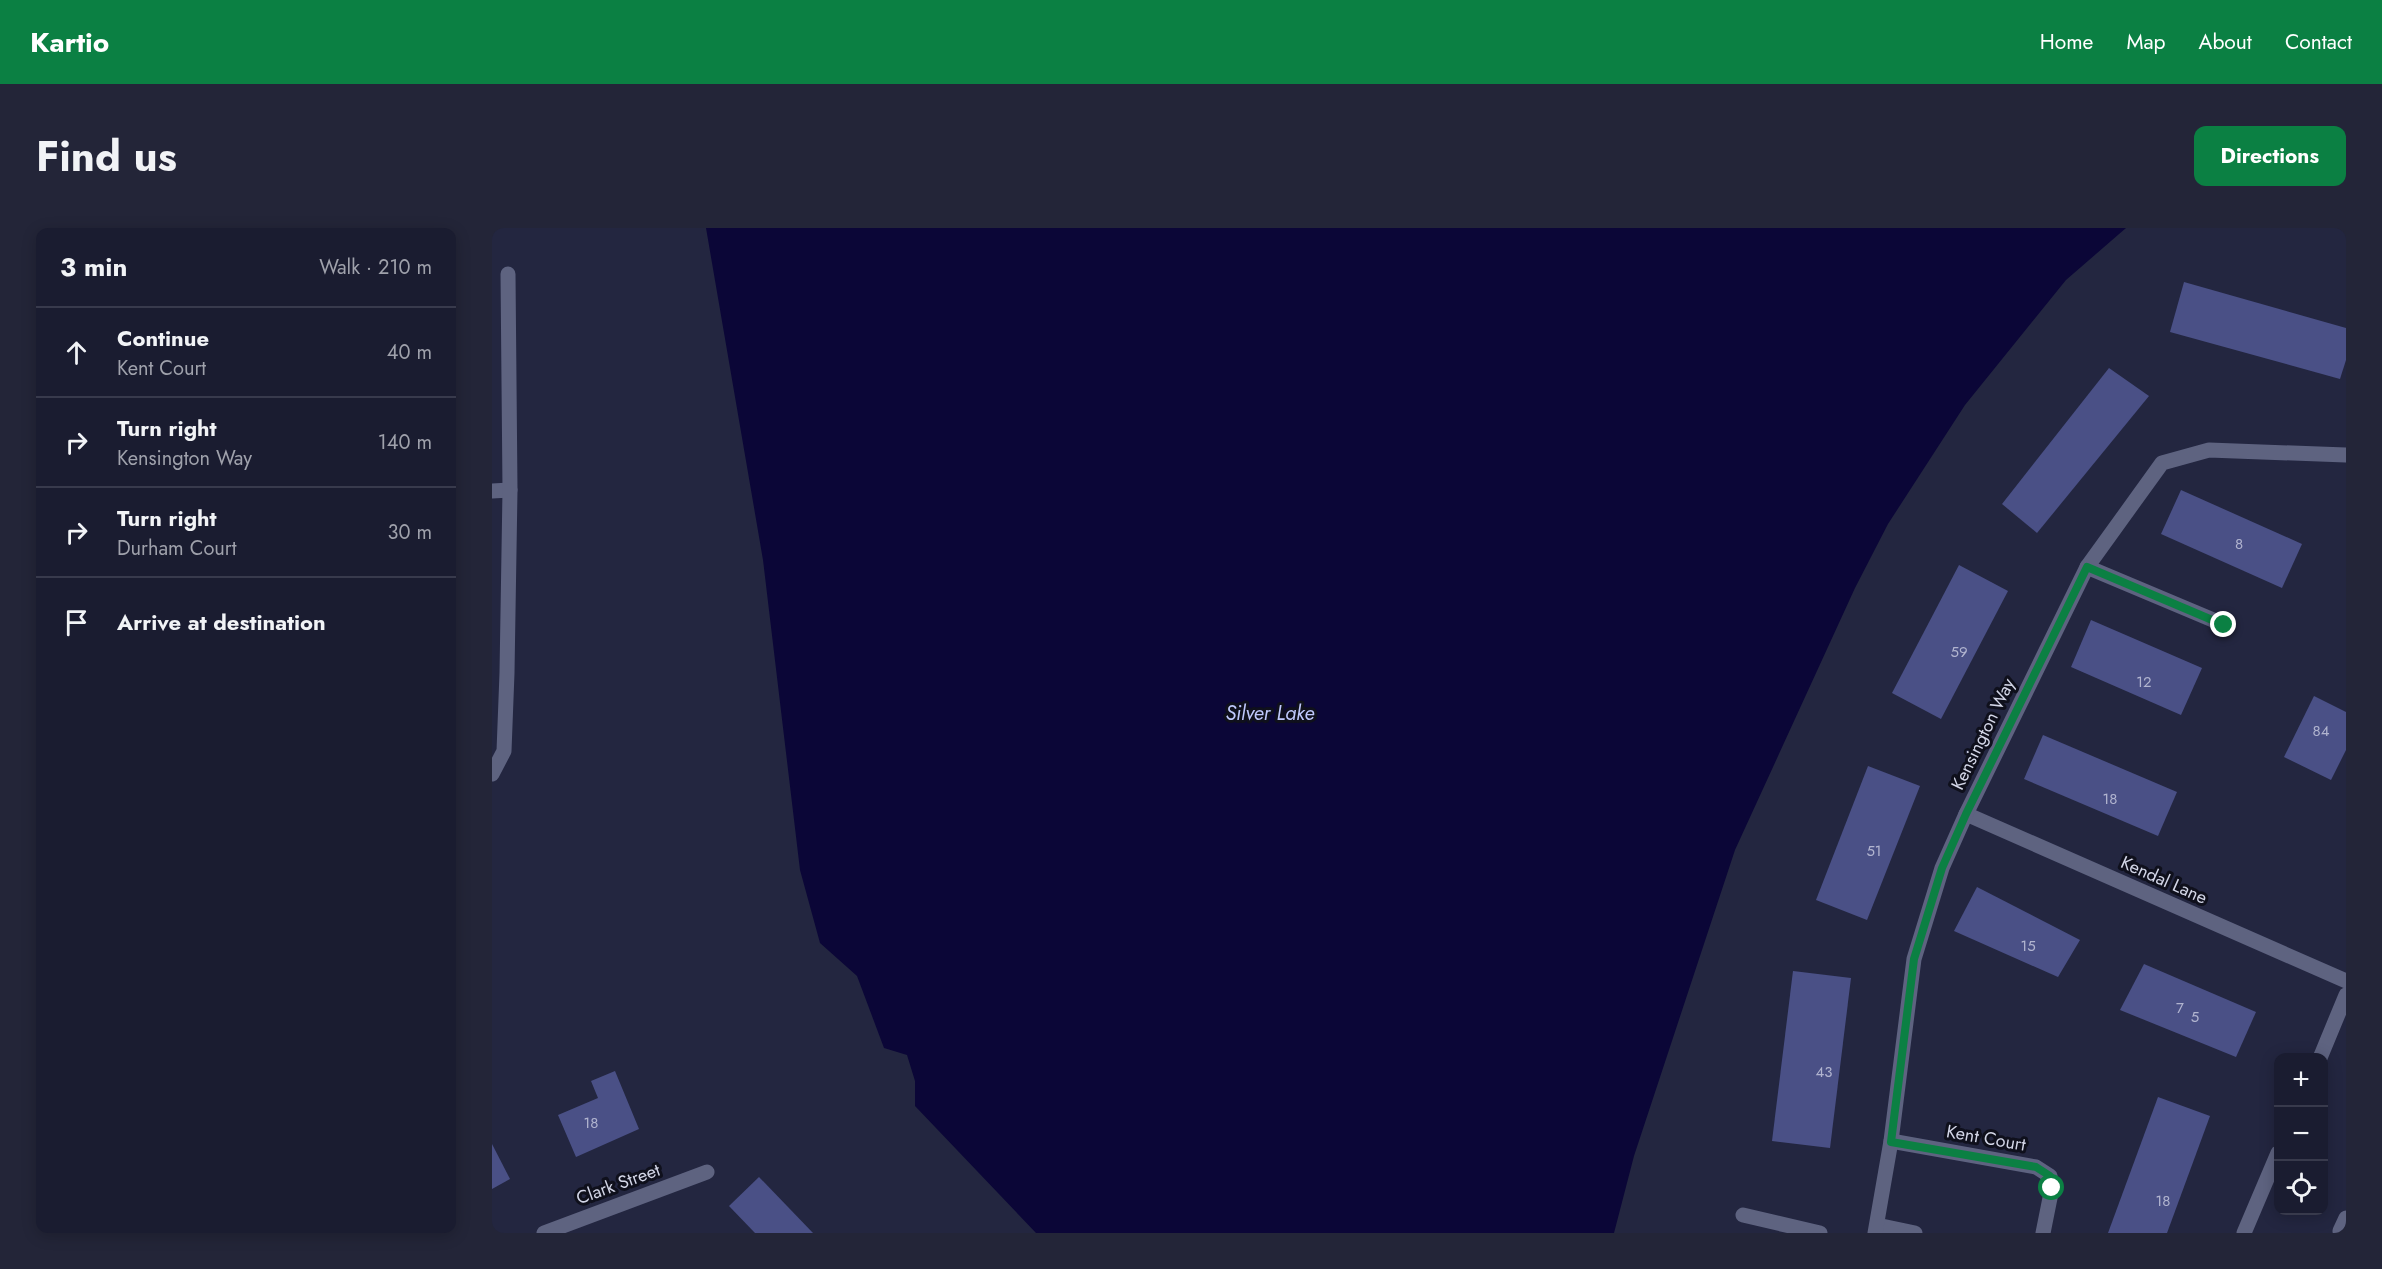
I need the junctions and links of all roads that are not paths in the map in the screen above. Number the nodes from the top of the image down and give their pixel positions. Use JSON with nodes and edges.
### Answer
{"nodes":[{"id":1,"x":508,"y":274,"type":"dead end"},
{"id":2,"x":2346,"y":455,"type":"edge"},
{"id":3,"x":510,"y":490,"type":"junction"},
{"id":4,"x":492,"y":491,"type":"edge"},
{"id":5,"x":2087,"y":567,"type":"junction"},
{"id":6,"x":2224,"y":625,"type":"dead end"},
{"id":7,"x":492,"y":774,"type":"edge"},
{"id":8,"x":1966,"y":814,"type":"junction"},
{"id":9,"x":2346,"y":981,"type":"edge"},
{"id":10,"x":2346,"y":995,"type":"edge"},
{"id":11,"x":2322,"y":1053,"type":"edge"},
{"id":12,"x":1891,"y":1142,"type":"junction"},
{"id":13,"x":2275,"y":1161,"type":"edge"},
{"id":14,"x":707,"y":1172,"type":"dead end"},
{"id":15,"x":1743,"y":1215,"type":"dead end"},
{"id":16,"x":2346,"y":1218,"type":"edge"},
{"id":17,"x":1876,"y":1229,"type":"edge"},
{"id":18,"x":544,"y":1233,"type":"edge"},
{"id":19,"x":1820,"y":1233,"type":"edge"},
{"id":20,"x":1915,"y":1233,"type":"edge"},
{"id":21,"x":2043,"y":1233,"type":"edge"},
{"id":22,"x":2244,"y":1233,"type":"edge"},
{"id":23,"x":2345,"y":1233,"type":"edge"}],
"edges":[{"from":1,"to":3,"type":"street"},
{"from":2,"to":5,"type":"street","name":"Kensington Way"},
{"from":3,"to":4,"type":"street"},
{"from":3,"to":7,"type":"street"},
{"from":5,"to":6,"type":"street"},
{"from":5,"to":8,"type":"street","name":"Kensington Way"},
{"from":8,"to":9,"type":"street","name":"Kendal Lane"},
{"from":8,"to":12,"type":"street","name":"Kensington Way"},
{"from":10,"to":11,"type":"street"},
{"from":12,"to":17,"type":"street","name":"Kensington Way"},
{"from":12,"to":21,"type":"street","name":"Kent Court"},
{"from":13,"to":22,"type":"street"},
{"from":14,"to":18,"type":"street","name":"Clark Street"},
{"from":15,"to":19,"type":"street"},
{"from":16,"to":23,"type":"street"},
{"from":17,"to":20,"type":"street"}]}
